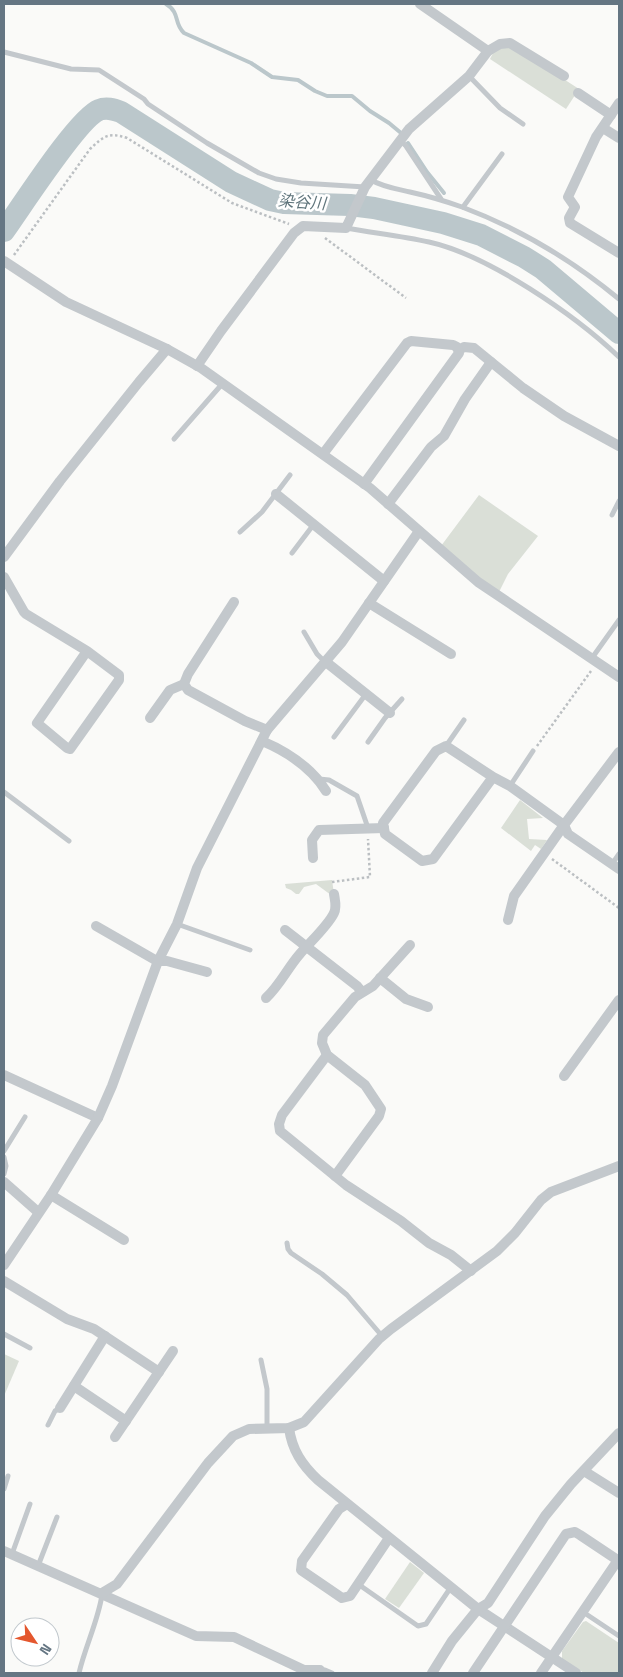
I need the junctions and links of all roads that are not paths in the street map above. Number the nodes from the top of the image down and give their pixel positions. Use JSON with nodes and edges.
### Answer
{"nodes":[{"id":1,"x":420,"y":4,"type":"edge"},
{"id":2,"x":4,"y":52,"type":"edge"},
{"id":3,"x":488,"y":52,"type":"junction"},
{"id":4,"x":469,"y":76,"type":"junction"},
{"id":5,"x":564,"y":76,"type":"dead end"},
{"id":6,"x":578,"y":93,"type":"dead end"},
{"id":7,"x":619,"y":103,"type":"edge"},
{"id":8,"x":611,"y":115,"type":"junction"},
{"id":9,"x":523,"y":124,"type":"dead end"},
{"id":10,"x":602,"y":128,"type":"junction"},
{"id":11,"x":619,"y":138,"type":"edge"},
{"id":12,"x":400,"y":140,"type":"junction"},
{"id":13,"x":502,"y":154,"type":"dead end"},
{"id":14,"x":366,"y":187,"type":"junction"},
{"id":15,"x":441,"y":200,"type":"junction"},
{"id":16,"x":463,"y":207,"type":"junction"},
{"id":17,"x":347,"y":225,"type":"junction"},
{"id":18,"x":619,"y":252,"type":"edge"},
{"id":19,"x":5,"y":263,"type":"edge"},
{"id":20,"x":619,"y":298,"type":"edge"},
{"id":21,"x":167,"y":349,"type":"junction"},
{"id":22,"x":459,"y":350,"type":"junction"},
{"id":23,"x":619,"y":357,"type":"edge"},
{"id":24,"x":491,"y":362,"type":"junction"},
{"id":25,"x":197,"y":366,"type":"junction"},
{"id":26,"x":223,"y":383,"type":"junction"},
{"id":27,"x":174,"y":439,"type":"dead end"},
{"id":28,"x":619,"y":446,"type":"edge"},
{"id":29,"x":323,"y":454,"type":"junction"},
{"id":30,"x":290,"y":474,"type":"dead end"},
{"id":31,"x":364,"y":484,"type":"junction"},
{"id":32,"x":276,"y":494,"type":"junction"},
{"id":33,"x":619,"y":501,"type":"edge"},
{"id":34,"x":388,"y":504,"type":"junction"},
{"id":35,"x":612,"y":515,"type":"dead end"},
{"id":36,"x":314,"y":524,"type":"junction"},
{"id":37,"x":419,"y":530,"type":"junction"},
{"id":38,"x":240,"y":532,"type":"dead end"},
{"id":39,"x":292,"y":553,"type":"dead end"},
{"id":40,"x":4,"y":557,"type":"edge"},
{"id":41,"x":4,"y":577,"type":"edge"},
{"id":42,"x":384,"y":580,"type":"junction"},
{"id":43,"x":234,"y":602,"type":"dead end"},
{"id":44,"x":369,"y":603,"type":"junction"},
{"id":45,"x":619,"y":620,"type":"edge"},
{"id":46,"x":304,"y":632,"type":"dead end"},
{"id":47,"x":87,"y":651,"type":"junction"},
{"id":48,"x":451,"y":654,"type":"dead end"},
{"id":49,"x":595,"y":660,"type":"junction"},
{"id":50,"x":326,"y":662,"type":"junction"},
{"id":51,"x":619,"y":677,"type":"edge"},
{"id":52,"x":184,"y":684,"type":"junction"},
{"id":53,"x":366,"y":694,"type":"junction"},
{"id":54,"x":402,"y":698,"type":"dead end"},
{"id":55,"x":390,"y":713,"type":"junction"},
{"id":56,"x":150,"y":718,"type":"dead end"},
{"id":57,"x":464,"y":720,"type":"dead end"},
{"id":58,"x":267,"y":730,"type":"junction"},
{"id":59,"x":334,"y":737,"type":"dead end"},
{"id":60,"x":262,"y":741,"type":"junction"},
{"id":61,"x":368,"y":742,"type":"dead end"},
{"id":62,"x":446,"y":746,"type":"junction"},
{"id":63,"x":534,"y":751,"type":"road end"},
{"id":64,"x":619,"y":752,"type":"edge"},
{"id":65,"x":493,"y":777,"type":"junction"},
{"id":66,"x":319,"y":779,"type":"junction"},
{"id":67,"x":510,"y":786,"type":"junction"},
{"id":68,"x":326,"y":791,"type":"dead end"},
{"id":69,"x":4,"y":792,"type":"edge"},
{"id":70,"x":564,"y":825,"type":"junction"},
{"id":71,"x":368,"y":828,"type":"junction"},
{"id":72,"x":384,"y":828,"type":"junction"},
{"id":73,"x":69,"y":841,"type":"dead end"},
{"id":74,"x":619,"y":854,"type":"edge"},
{"id":75,"x":313,"y":858,"type":"dead end"},
{"id":76,"x":616,"y":866,"type":"edge"},
{"id":77,"x":334,"y":894,"type":"dead end"},
{"id":78,"x":508,"y":920,"type":"dead end"},
{"id":79,"x":177,"y":924,"type":"junction"},
{"id":80,"x":96,"y":926,"type":"dead end"},
{"id":81,"x":285,"y":930,"type":"dead end"},
{"id":82,"x":410,"y":945,"type":"dead end"},
{"id":83,"x":306,"y":948,"type":"junction"},
{"id":84,"x":250,"y":950,"type":"dead end"},
{"id":85,"x":158,"y":961,"type":"junction"},
{"id":86,"x":207,"y":972,"type":"dead end"},
{"id":87,"x":380,"y":978,"type":"junction"},
{"id":88,"x":362,"y":992,"type":"junction"},
{"id":89,"x":266,"y":998,"type":"dead end"},
{"id":90,"x":619,"y":1000,"type":"edge"},
{"id":91,"x":428,"y":1007,"type":"dead end"},
{"id":92,"x":328,"y":1054,"type":"junction"},
{"id":93,"x":4,"y":1075,"type":"edge"},
{"id":94,"x":564,"y":1076,"type":"dead end"},
{"id":95,"x":25,"y":1118,"type":"dead end"},
{"id":96,"x":98,"y":1118,"type":"junction"},
{"id":97,"x":4,"y":1151,"type":"edge"},
{"id":98,"x":4,"y":1157,"type":"edge"},
{"id":99,"x":618,"y":1168,"type":"edge"},
{"id":100,"x":4,"y":1174,"type":"edge"},
{"id":101,"x":335,"y":1176,"type":"junction"},
{"id":102,"x":4,"y":1182,"type":"edge"},
{"id":103,"x":51,"y":1194,"type":"junction"},
{"id":104,"x":38,"y":1212,"type":"junction"},
{"id":105,"x":124,"y":1240,"type":"dead end"},
{"id":106,"x":287,"y":1243,"type":"dead end"},
{"id":107,"x":4,"y":1266,"type":"edge"},
{"id":108,"x":471,"y":1271,"type":"junction"},
{"id":109,"x":4,"y":1281,"type":"edge"},
{"id":110,"x":4,"y":1334,"type":"edge"},
{"id":111,"x":105,"y":1336,"type":"junction"},
{"id":112,"x":383,"y":1336,"type":"junction"},
{"id":113,"x":30,"y":1348,"type":"dead end"},
{"id":114,"x":173,"y":1351,"type":"dead end"},
{"id":115,"x":261,"y":1360,"type":"dead end"},
{"id":116,"x":159,"y":1372,"type":"junction"},
{"id":117,"x":74,"y":1386,"type":"junction"},
{"id":118,"x":60,"y":1408,"type":"joint"},
{"id":119,"x":126,"y":1421,"type":"junction"},
{"id":120,"x":48,"y":1425,"type":"dead end"},
{"id":121,"x":289,"y":1428,"type":"junction"},
{"id":122,"x":267,"y":1429,"type":"junction"},
{"id":123,"x":619,"y":1432,"type":"edge"},
{"id":124,"x":115,"y":1437,"type":"dead end"},
{"id":125,"x":584,"y":1470,"type":"junction"},
{"id":126,"x":8,"y":1476,"type":"dead end"},
{"id":127,"x":4,"y":1489,"type":"edge"},
{"id":128,"x":619,"y":1493,"type":"edge"},
{"id":129,"x":30,"y":1504,"type":"dead end"},
{"id":130,"x":347,"y":1504,"type":"junction"},
{"id":131,"x":57,"y":1517,"type":"dead end"},
{"id":132,"x":389,"y":1538,"type":"junction"},
{"id":133,"x":8,"y":1553,"type":"edge"},
{"id":134,"x":618,"y":1561,"type":"edge"},
{"id":135,"x":38,"y":1566,"type":"junction"},
{"id":136,"x":358,"y":1584,"type":"junction"},
{"id":137,"x":452,"y":1587,"type":"junction"},
{"id":138,"x":102,"y":1594,"type":"junction"},
{"id":139,"x":478,"y":1609,"type":"junction"},
{"id":140,"x":583,"y":1612,"type":"junction"},
{"id":141,"x":505,"y":1626,"type":"junction"},
{"id":142,"x":619,"y":1636,"type":"edge"},
{"id":143,"x":552,"y":1657,"type":"junction"},
{"id":144,"x":320,"y":1670,"type":"joint"},
{"id":145,"x":79,"y":1673,"type":"edge"},
{"id":146,"x":332,"y":1673,"type":"edge"},
{"id":147,"x":432,"y":1673,"type":"edge"},
{"id":148,"x":473,"y":1673,"type":"edge"},
{"id":149,"x":541,"y":1673,"type":"edge"},
{"id":150,"x":576,"y":1673,"type":"edge"}],
"edges":[{"from":1,"to":3,"type":"street"},
{"from":2,"to":14,"type":"lane"},
{"from":3,"to":4,"type":"street"},
{"from":3,"to":5,"type":"street"},
{"from":4,"to":9,"type":"lane"},
{"from":4,"to":12,"type":"street"},
{"from":6,"to":8,"type":"street"},
{"from":7,"to":8,"type":"street"},
{"from":8,"to":10,"type":"street"},
{"from":10,"to":11,"type":"street"},
{"from":10,"to":18,"type":"street"},
{"from":12,"to":14,"type":"street"},
{"from":12,"to":15,"type":"lane"},
{"from":13,"to":16,"type":"lane"},
{"from":14,"to":15,"type":"lane"},
{"from":14,"to":17,"type":"street"},
{"from":15,"to":16,"type":"lane"},
{"from":16,"to":20,"type":"lane"},
{"from":17,"to":23,"type":"lane"},
{"from":17,"to":25,"type":"street"},
{"from":19,"to":21,"type":"street"},
{"from":21,"to":25,"type":"street"},
{"from":21,"to":40,"type":"street"},
{"from":22,"to":24,"type":"street"},
{"from":22,"to":29,"type":"street"},
{"from":22,"to":31,"type":"street"},
{"from":24,"to":28,"type":"street"},
{"from":24,"to":34,"type":"street"},
{"from":25,"to":26,"type":"street"},
{"from":26,"to":27,"type":"lane"},
{"from":26,"to":29,"type":"street"},
{"from":29,"to":31,"type":"street"},
{"from":30,"to":32,"type":"lane"},
{"from":31,"to":34,"type":"street"},
{"from":32,"to":36,"type":"street"},
{"from":32,"to":38,"type":"lane"},
{"from":33,"to":35,"type":"lane"},
{"from":34,"to":37,"type":"street"},
{"from":36,"to":39,"type":"lane"},
{"from":36,"to":42,"type":"street"},
{"from":37,"to":42,"type":"street"},
{"from":37,"to":49,"type":"street"},
{"from":41,"to":47,"type":"street"},
{"from":42,"to":44,"type":"street"},
{"from":43,"to":52,"type":"street"},
{"from":44,"to":48,"type":"street"},
{"from":44,"to":50,"type":"street"},
{"from":45,"to":49,"type":"lane"},
{"from":46,"to":50,"type":"lane"},
{"from":47,"to":47,"type":"street"},
{"from":49,"to":51,"type":"street"},
{"from":50,"to":53,"type":"street"},
{"from":50,"to":58,"type":"street"},
{"from":52,"to":56,"type":"street"},
{"from":52,"to":58,"type":"street"},
{"from":53,"to":55,"type":"street"},
{"from":53,"to":59,"type":"lane"},
{"from":54,"to":55,"type":"lane"},
{"from":55,"to":61,"type":"lane"},
{"from":57,"to":62,"type":"lane"},
{"from":58,"to":60,"type":"street"},
{"from":60,"to":66,"type":"street"},
{"from":60,"to":79,"type":"street"},
{"from":62,"to":65,"type":"street"},
{"from":62,"to":72,"type":"street"},
{"from":63,"to":67,"type":"lane"},
{"from":64,"to":70,"type":"street"},
{"from":65,"to":67,"type":"street"},
{"from":65,"to":72,"type":"street"},
{"from":66,"to":68,"type":"street"},
{"from":66,"to":71,"type":"lane"},
{"from":67,"to":70,"type":"street"},
{"from":69,"to":73,"type":"lane"},
{"from":70,"to":76,"type":"street"},
{"from":70,"to":78,"type":"street"},
{"from":71,"to":72,"type":"street"},
{"from":71,"to":75,"type":"street"},
{"from":74,"to":76,"type":"lane"},
{"from":77,"to":83,"type":"street"},
{"from":79,"to":84,"type":"lane"},
{"from":79,"to":85,"type":"street"},
{"from":80,"to":85,"type":"street"},
{"from":81,"to":83,"type":"street"},
{"from":82,"to":87,"type":"street"},
{"from":83,"to":88,"type":"street"},
{"from":83,"to":89,"type":"street"},
{"from":85,"to":86,"type":"street"},
{"from":85,"to":96,"type":"street"},
{"from":87,"to":88,"type":"street"},
{"from":87,"to":91,"type":"street"},
{"from":88,"to":92,"type":"street"},
{"from":90,"to":94,"type":"street"},
{"from":92,"to":101,"type":"street"},
{"from":92,"to":101,"type":"street"},
{"from":93,"to":96,"type":"street"},
{"from":95,"to":97,"type":"lane"},
{"from":96,"to":103,"type":"street"},
{"from":98,"to":100,"type":"lane"},
{"from":99,"to":108,"type":"street"},
{"from":101,"to":108,"type":"street"},
{"from":102,"to":104,"type":"street"},
{"from":103,"to":104,"type":"street"},
{"from":103,"to":105,"type":"street"},
{"from":104,"to":107,"type":"street"},
{"from":106,"to":112,"type":"lane"},
{"from":108,"to":112,"type":"street"},
{"from":109,"to":111,"type":"street"},
{"from":110,"to":113,"type":"lane"},
{"from":111,"to":116,"type":"street"},
{"from":111,"to":117,"type":"street"},
{"from":112,"to":121,"type":"street"},
{"from":114,"to":116,"type":"street"},
{"from":115,"to":122,"type":"lane"},
{"from":116,"to":119,"type":"street"},
{"from":117,"to":118,"type":"street"},
{"from":117,"to":119,"type":"street"},
{"from":118,"to":120,"type":"lane"},
{"from":119,"to":124,"type":"street"},
{"from":121,"to":122,"type":"street"},
{"from":121,"to":130,"type":"street"},
{"from":122,"to":138,"type":"street"},
{"from":123,"to":125,"type":"street"},
{"from":125,"to":128,"type":"street"},
{"from":125,"to":139,"type":"street"},
{"from":126,"to":127,"type":"lane"},
{"from":129,"to":133,"type":"lane"},
{"from":130,"to":132,"type":"street"},
{"from":130,"to":136,"type":"street"},
{"from":131,"to":135,"type":"lane"},
{"from":132,"to":136,"type":"street"},
{"from":132,"to":137,"type":"street"},
{"from":133,"to":135,"type":"street"},
{"from":134,"to":140,"type":"street"},
{"from":134,"to":141,"type":"street"},
{"from":135,"to":138,"type":"street"},
{"from":136,"to":137,"type":"lane"},
{"from":137,"to":139,"type":"street"},
{"from":138,"to":144,"type":"street"},
{"from":138,"to":145,"type":"lane"},
{"from":139,"to":141,"type":"street"},
{"from":139,"to":147,"type":"street"},
{"from":140,"to":142,"type":"lane"},
{"from":140,"to":143,"type":"street"},
{"from":141,"to":143,"type":"street"},
{"from":141,"to":148,"type":"street"},
{"from":143,"to":149,"type":"street"},
{"from":143,"to":150,"type":"street"},
{"from":144,"to":146,"type":"lane"}]}
